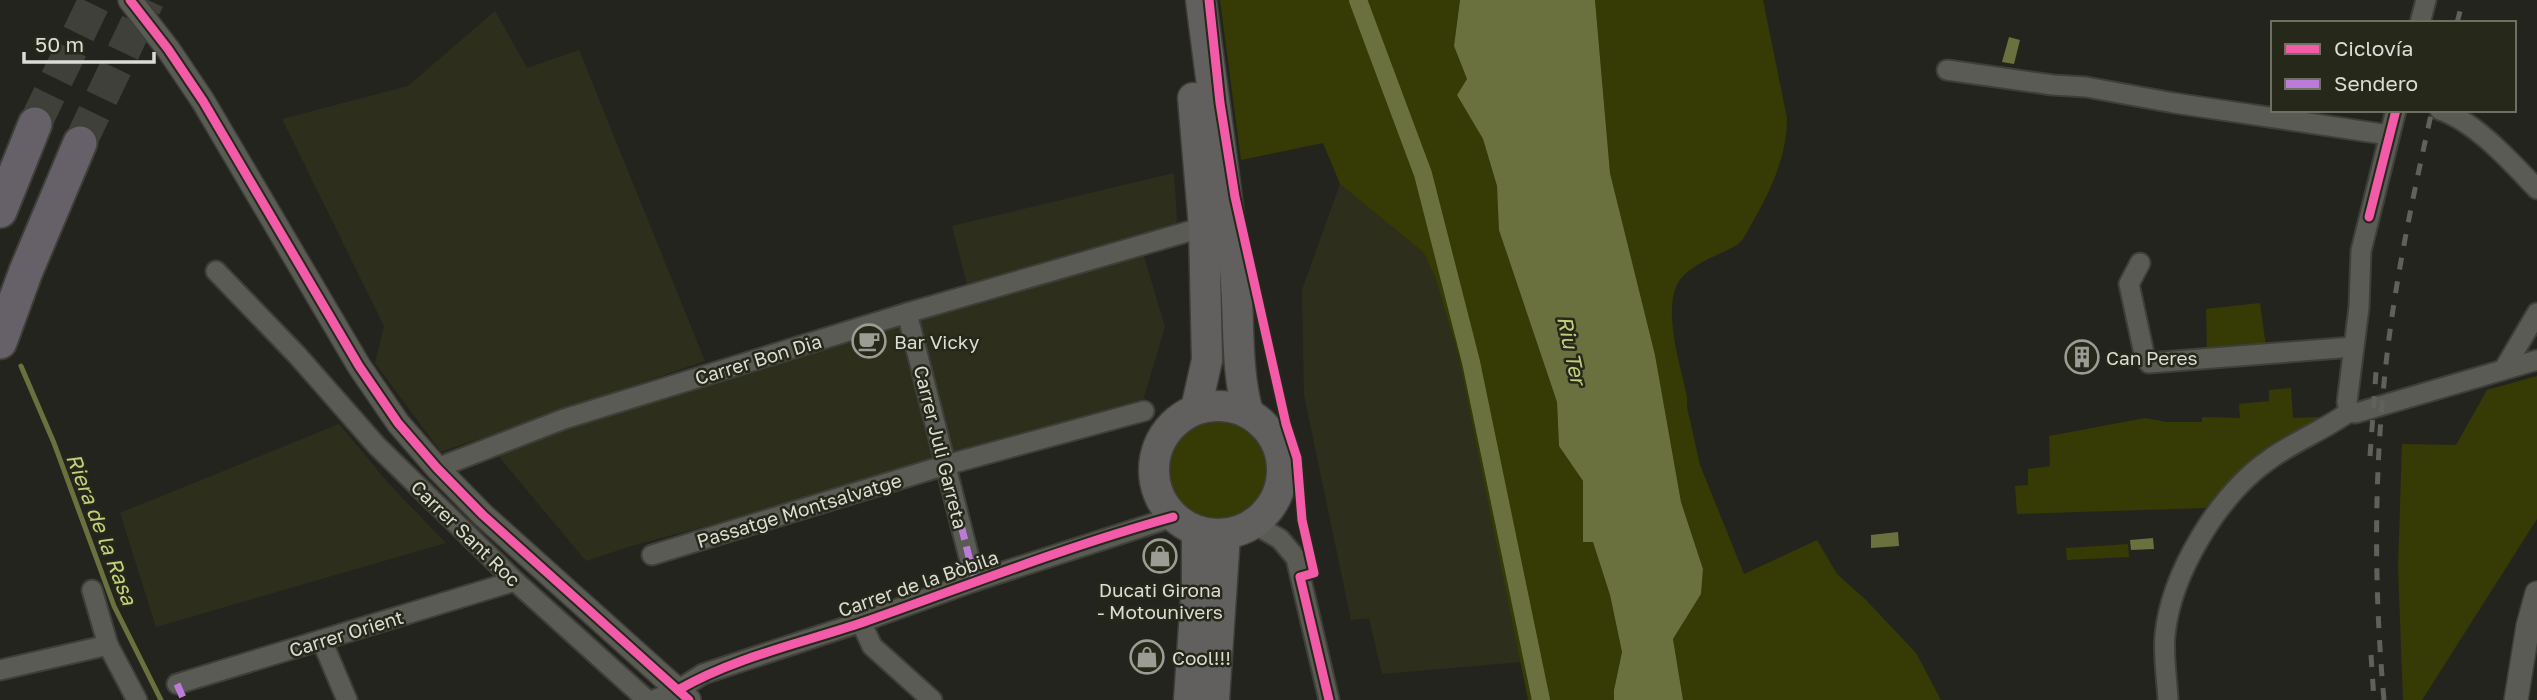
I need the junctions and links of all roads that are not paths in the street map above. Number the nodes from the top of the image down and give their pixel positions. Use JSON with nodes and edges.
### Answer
{"nodes":[{"id":1,"x":130,"y":0,"type":"edge"},
{"id":2,"x":1184,"y":0,"type":"edge"},
{"id":3,"x":1201,"y":0,"type":"edge"},
{"id":4,"x":2426,"y":0,"type":"edge"},
{"id":5,"x":2421,"y":21,"type":"edge"},
{"id":6,"x":1947,"y":70,"type":"dead end"},
{"id":7,"x":2395,"y":112,"type":"edge"},
{"id":8,"x":2445,"y":112,"type":"edge"},
{"id":9,"x":35,"y":124,"type":"tunnel mouth"},
{"id":10,"x":2389,"y":135,"type":"junction"},
{"id":11,"x":80,"y":144,"type":"tunnel mouth"},
{"id":12,"x":2537,"y":189,"type":"edge"},
{"id":13,"x":0,"y":211,"type":"edge"},
{"id":14,"x":1204,"y":227,"type":"junction"},
{"id":15,"x":2140,"y":263,"type":"dead end"},
{"id":16,"x":216,"y":271,"type":"dead end"},
{"id":17,"x":907,"y":313,"type":"junction"},
{"id":18,"x":2537,"y":313,"type":"edge"},
{"id":19,"x":0,"y":342,"type":"edge"},
{"id":20,"x":2353,"y":347,"type":"junction"},
{"id":21,"x":2537,"y":360,"type":"edge"},
{"id":22,"x":2504,"y":369,"type":"junction"},
{"id":23,"x":1196,"y":409,"type":"junction"},
{"id":24,"x":1144,"y":411,"type":"dead end"},
{"id":25,"x":2349,"y":412,"type":"junction"},
{"id":26,"x":1248,"y":413,"type":"junction"},
{"id":27,"x":946,"y":464,"type":"junction"},
{"id":28,"x":437,"y":468,"type":"junction"},
{"id":29,"x":1254,"y":524,"type":"junction"},
{"id":30,"x":1198,"y":528,"type":"junction"},
{"id":31,"x":652,"y":555,"type":"dead end"},
{"id":32,"x":515,"y":581,"type":"junction"},
{"id":33,"x":975,"y":581,"type":"junction"},
{"id":34,"x":92,"y":590,"type":"dead end"},
{"id":35,"x":2537,"y":593,"type":"edge"},
{"id":36,"x":861,"y":622,"type":"junction"},
{"id":37,"x":322,"y":641,"type":"junction"},
{"id":38,"x":107,"y":645,"type":"junction"},
{"id":39,"x":0,"y":670,"type":"edge"},
{"id":40,"x":177,"y":684,"type":"dead end"},
{"id":41,"x":684,"y":695,"type":"edge"},
{"id":42,"x":137,"y":700,"type":"edge"},
{"id":43,"x":347,"y":700,"type":"edge"},
{"id":44,"x":647,"y":700,"type":"edge"},
{"id":45,"x":654,"y":700,"type":"edge"},
{"id":46,"x":932,"y":700,"type":"edge"},
{"id":47,"x":1189,"y":700,"type":"edge"},
{"id":48,"x":1213,"y":700,"type":"edge"},
{"id":49,"x":1329,"y":700,"type":"edge"},
{"id":50,"x":2168,"y":700,"type":"edge"},
{"id":51,"x":2516,"y":700,"type":"edge"}],
"edges":[{"from":1,"to":28,"type":"street"},
{"from":2,"to":14,"type":"main road"},
{"from":3,"to":26,"type":"main road"},
{"from":4,"to":5,"type":"street"},
{"from":6,"to":10,"type":"street"},
{"from":7,"to":10,"type":"street"},
{"from":8,"to":12,"type":"street"},
{"from":9,"to":13,"type":"highway"},
{"from":10,"to":20,"type":"street"},
{"from":11,"to":19,"type":"highway"},
{"from":14,"to":17,"type":"street","name":"Carrer Bon Dia"},
{"from":14,"to":23,"type":"main road"},
{"from":15,"to":20,"type":"street"},
{"from":16,"to":32,"type":"street","name":"Carrer Sant Roc"},
{"from":17,"to":27,"type":"street","name":"Carrer Juli Garreta"},
{"from":17,"to":28,"type":"street","name":"Carrer Bon Dia"},
{"from":18,"to":22,"type":"street"},
{"from":20,"to":25,"type":"street"},
{"from":21,"to":22,"type":"street"},
{"from":22,"to":25,"type":"street"},
{"from":23,"to":26,"type":"main road"},
{"from":23,"to":30,"type":"main road"},
{"from":24,"to":27,"type":"street","name":"Passatge Montsalvatge"},
{"from":25,"to":50,"type":"street"},
{"from":26,"to":29,"type":"main road"},
{"from":27,"to":31,"type":"street","name":"Passatge Montsalvatge"},
{"from":27,"to":33,"type":"street","name":"Carrer Juli Garreta"},
{"from":28,"to":41,"type":"street"},
{"from":29,"to":30,"type":"main road"},
{"from":29,"to":49,"type":"street"},
{"from":30,"to":33,"type":"street","name":"Carrer de la Bòbila"},
{"from":30,"to":47,"type":"main road"},
{"from":30,"to":48,"type":"main road"},
{"from":32,"to":37,"type":"street","name":"Carrer Orient"},
{"from":32,"to":44,"type":"street","name":"Carrer Sant Roc"},
{"from":33,"to":36,"type":"street","name":"Carrer de la Bòbila"},
{"from":34,"to":38,"type":"street"},
{"from":35,"to":51,"type":"street"},
{"from":36,"to":41,"type":"street","name":"Carrer de la Bòbila"},
{"from":36,"to":46,"type":"street"},
{"from":37,"to":40,"type":"street","name":"Carrer Orient"},
{"from":37,"to":43,"type":"street"},
{"from":38,"to":39,"type":"street"},
{"from":38,"to":42,"type":"street"},
{"from":41,"to":45,"type":"street","name":"Carrer de la Bòbila"}]}
